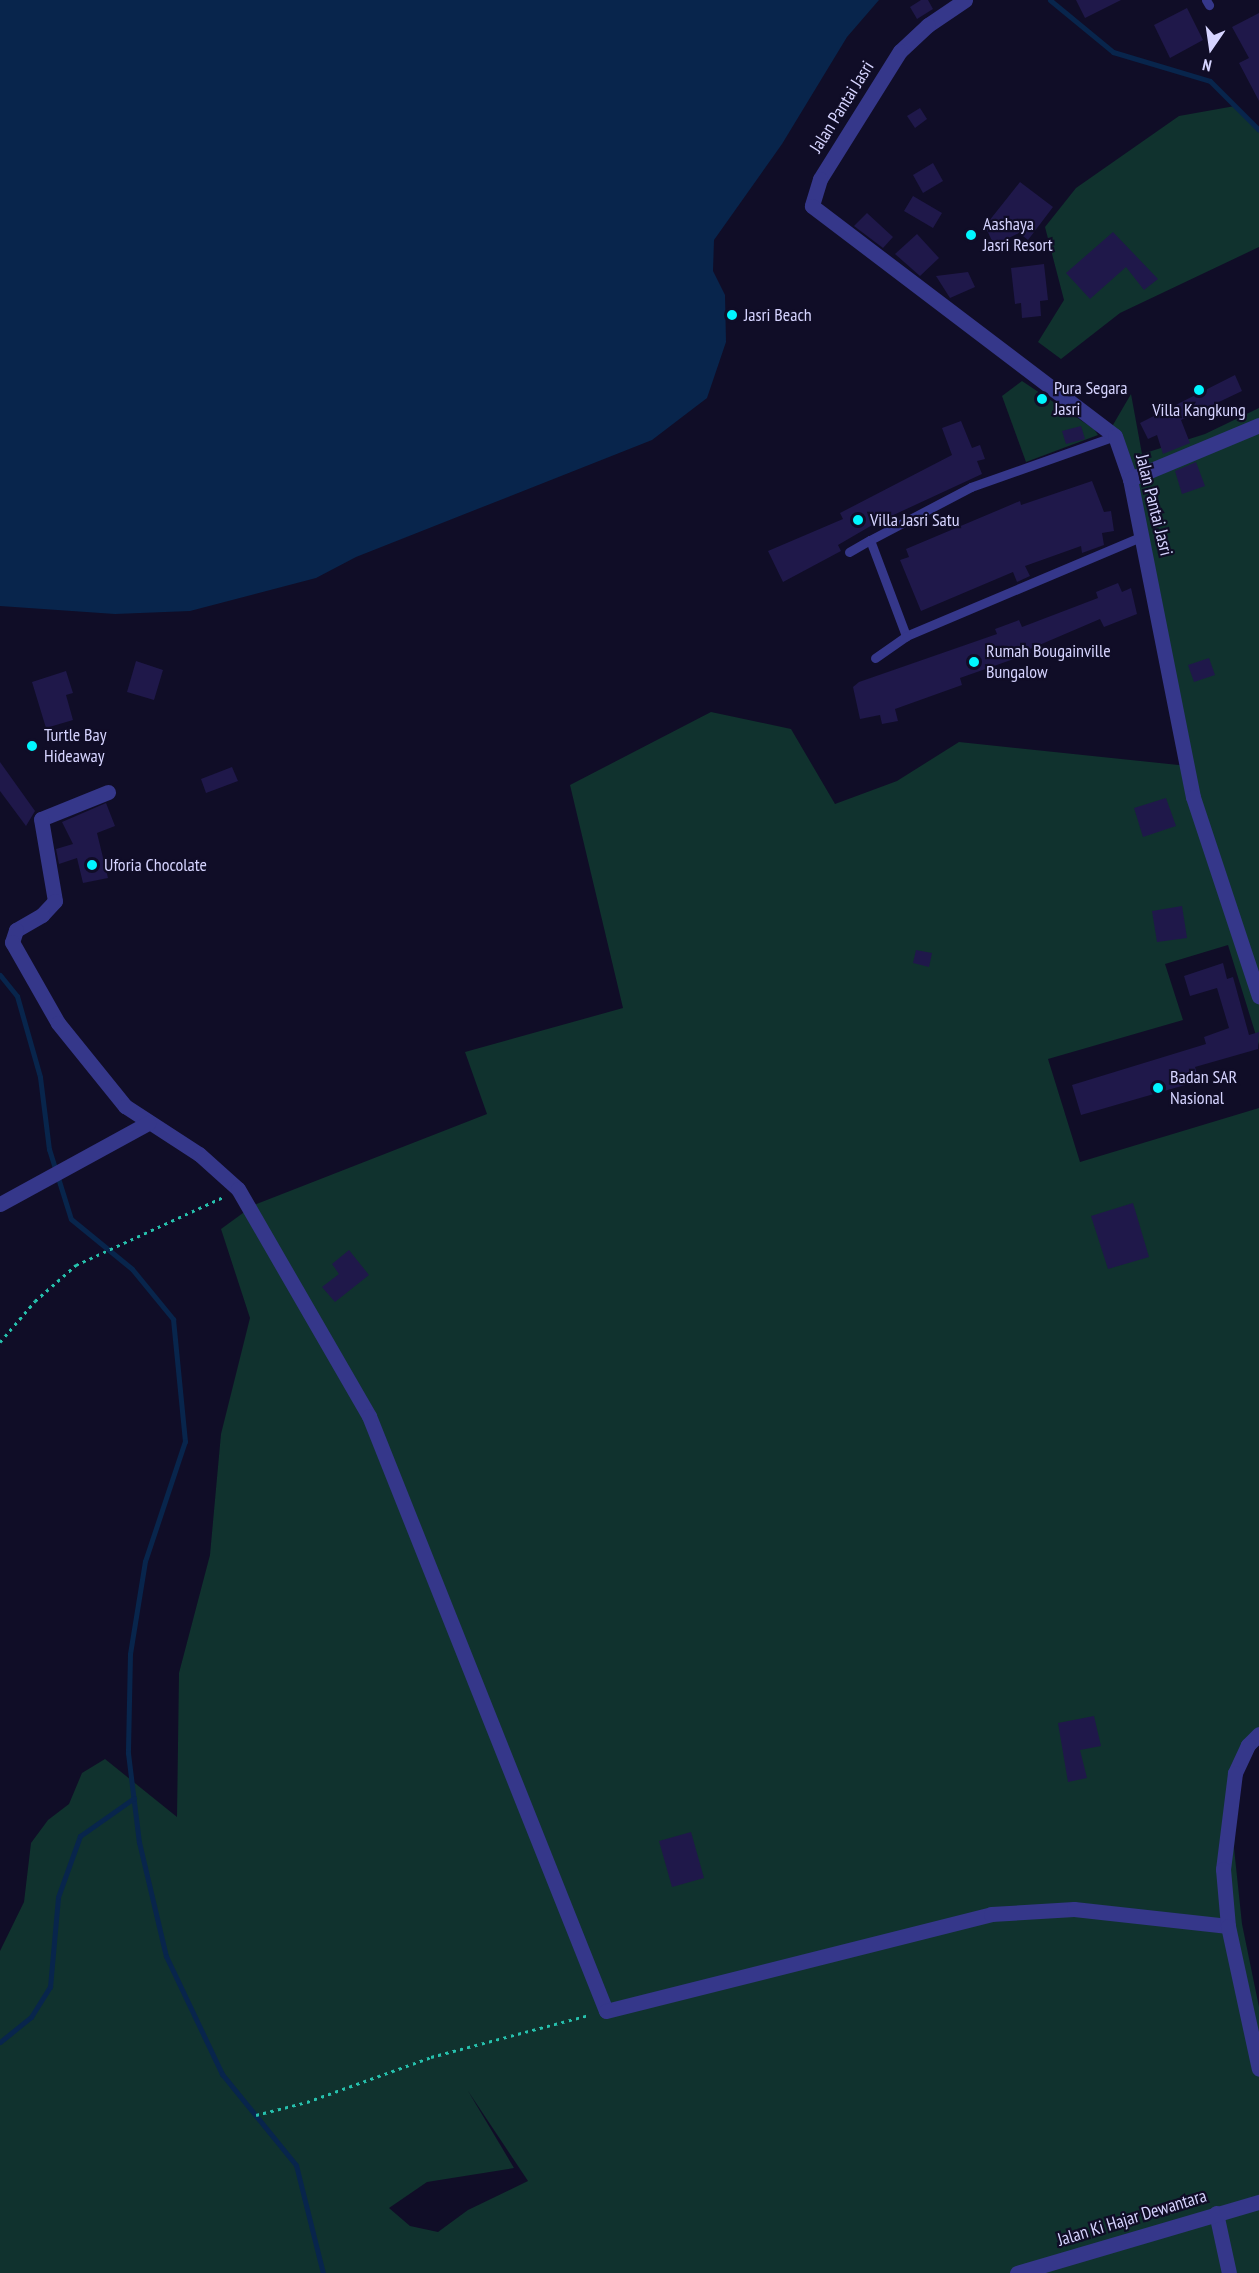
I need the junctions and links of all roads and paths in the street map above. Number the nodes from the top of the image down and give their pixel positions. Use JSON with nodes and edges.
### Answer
{"nodes":[{"id":1,"x":965,"y":0,"type":"edge"},
{"id":2,"x":1259,"y":425,"type":"edge"},
{"id":3,"x":1114,"y":436,"type":"junction"},
{"id":4,"x":1130,"y":479,"type":"junction"},
{"id":5,"x":1143,"y":536,"type":"junction"},
{"id":6,"x":870,"y":540,"type":"junction"},
{"id":7,"x":849,"y":552,"type":"dead end"},
{"id":8,"x":906,"y":636,"type":"junction"},
{"id":9,"x":876,"y":658,"type":"dead end"},
{"id":10,"x":108,"y":792,"type":"dead end"},
{"id":11,"x":1259,"y":996,"type":"edge"},
{"id":12,"x":148,"y":1124,"type":"junction"},
{"id":13,"x":238,"y":1189,"type":"junction"},
{"id":14,"x":0,"y":1204,"type":"edge"},
{"id":15,"x":0,"y":1342,"type":"edge"},
{"id":16,"x":1259,"y":1734,"type":"edge"},
{"id":17,"x":1228,"y":1926,"type":"junction"},
{"id":18,"x":606,"y":2011,"type":"junction"},
{"id":19,"x":1259,"y":2068,"type":"edge"},
{"id":20,"x":255,"y":2115,"type":"dead end"},
{"id":21,"x":1259,"y":2202,"type":"edge"},
{"id":22,"x":1216,"y":2214,"type":"junction"},
{"id":23,"x":1017,"y":2273,"type":"edge"},
{"id":24,"x":1229,"y":2273,"type":"edge"}],
"edges":[{"from":1,"to":3,"type":"street","name":"Jalan Pantai Jasri"},
{"from":2,"to":4,"type":"street"},
{"from":3,"to":4,"type":"street","name":"Jalan Pantai Jasri"},
{"from":3,"to":6,"type":"lane"},
{"from":4,"to":5,"type":"street","name":"Jalan Pantai Jasri"},
{"from":5,"to":8,"type":"lane"},
{"from":5,"to":11,"type":"street","name":"Jalan Pantai Jasri"},
{"from":6,"to":7,"type":"lane"},
{"from":6,"to":8,"type":"lane"},
{"from":8,"to":9,"type":"lane"},
{"from":10,"to":12,"type":"street"},
{"from":12,"to":13,"type":"street"},
{"from":12,"to":14,"type":"street"},
{"from":13,"to":15,"type":"path"},
{"from":13,"to":18,"type":"street"},
{"from":16,"to":17,"type":"street"},
{"from":17,"to":18,"type":"street"},
{"from":17,"to":19,"type":"street"},
{"from":18,"to":20,"type":"path"},
{"from":21,"to":22,"type":"street","name":"Jalan Ki Hajar Dewantara"},
{"from":22,"to":23,"type":"street","name":"Jalan Ki Hajar Dewantara"},
{"from":22,"to":24,"type":"street"}]}
